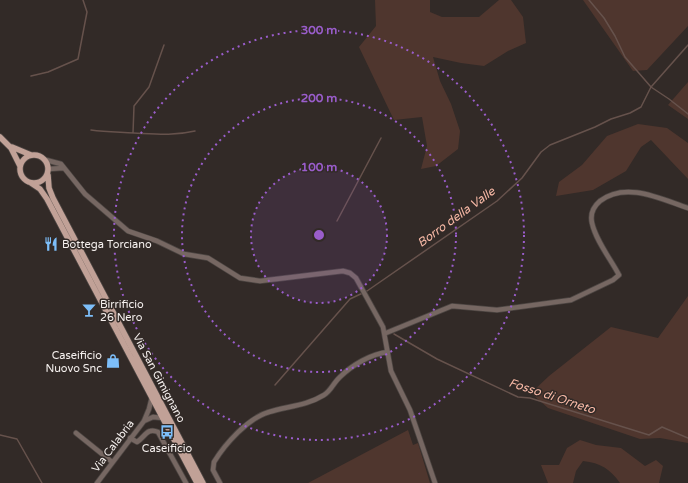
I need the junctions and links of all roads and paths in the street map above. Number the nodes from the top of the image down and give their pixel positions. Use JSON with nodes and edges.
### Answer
{"nodes":[{"id":1,"x":0,"y":137,"type":"edge"},
{"id":2,"x":8,"y":144,"type":"junction"},
{"id":3,"x":31,"y":154,"type":"junction"},
{"id":4,"x":46,"y":160,"type":"junction"},
{"id":5,"x":20,"y":166,"type":"junction"},
{"id":6,"x":63,"y":168,"type":"junction"},
{"id":7,"x":48,"y":172,"type":"junction"},
{"id":8,"x":31,"y":183,"type":"junction"},
{"id":9,"x":688,"y":208,"type":"edge"},
{"id":10,"x":386,"y":333,"type":"junction"},
{"id":11,"x":388,"y":352,"type":"junction"},
{"id":12,"x":152,"y":397,"type":"junction"},
{"id":13,"x":163,"y":418,"type":"junction"},
{"id":14,"x":144,"y":421,"type":"junction"},
{"id":15,"x":76,"y":433,"type":"dead end"},
{"id":16,"x":130,"y":438,"type":"junction"},
{"id":17,"x":112,"y":462,"type":"junction"},
{"id":18,"x":96,"y":483,"type":"edge"},
{"id":19,"x":186,"y":483,"type":"edge"},
{"id":20,"x":197,"y":483,"type":"edge"},
{"id":21,"x":203,"y":483,"type":"edge"},
{"id":22,"x":220,"y":483,"type":"edge"},
{"id":23,"x":435,"y":483,"type":"edge"}],
"edges":[{"from":1,"to":2,"type":"main road"},
{"from":2,"to":3,"type":"main road"},
{"from":2,"to":5,"type":"main road"},
{"from":3,"to":4,"type":"main road"},
{"from":3,"to":5,"type":"main road"},
{"from":4,"to":6,"type":"street"},
{"from":4,"to":7,"type":"main road"},
{"from":5,"to":8,"type":"main road"},
{"from":6,"to":7,"type":"street"},
{"from":6,"to":10,"type":"street"},
{"from":7,"to":8,"type":"main road"},
{"from":7,"to":21,"type":"main road","name":"Via San Gimignano"},
{"from":8,"to":12,"type":"main road","name":"Via San Gimignano"},
{"from":9,"to":10,"type":"street"},
{"from":10,"to":11,"type":"street"},
{"from":11,"to":22,"type":"street"},
{"from":11,"to":23,"type":"street"},
{"from":12,"to":13,"type":"main road","name":"Via San Gimignano"},
{"from":12,"to":14,"type":"street","name":"Via Calabria"},
{"from":13,"to":14,"type":"street","name":"Via Calabria"},
{"from":13,"to":20,"type":"main road","name":"Via San Gimignano"},
{"from":14,"to":16,"type":"street","name":"Via Calabria"},
{"from":15,"to":17,"type":"street"},
{"from":16,"to":17,"type":"street","name":"Via Calabria"},
{"from":16,"to":19,"type":"street"},
{"from":17,"to":18,"type":"street","name":"Via Calabria"}]}
